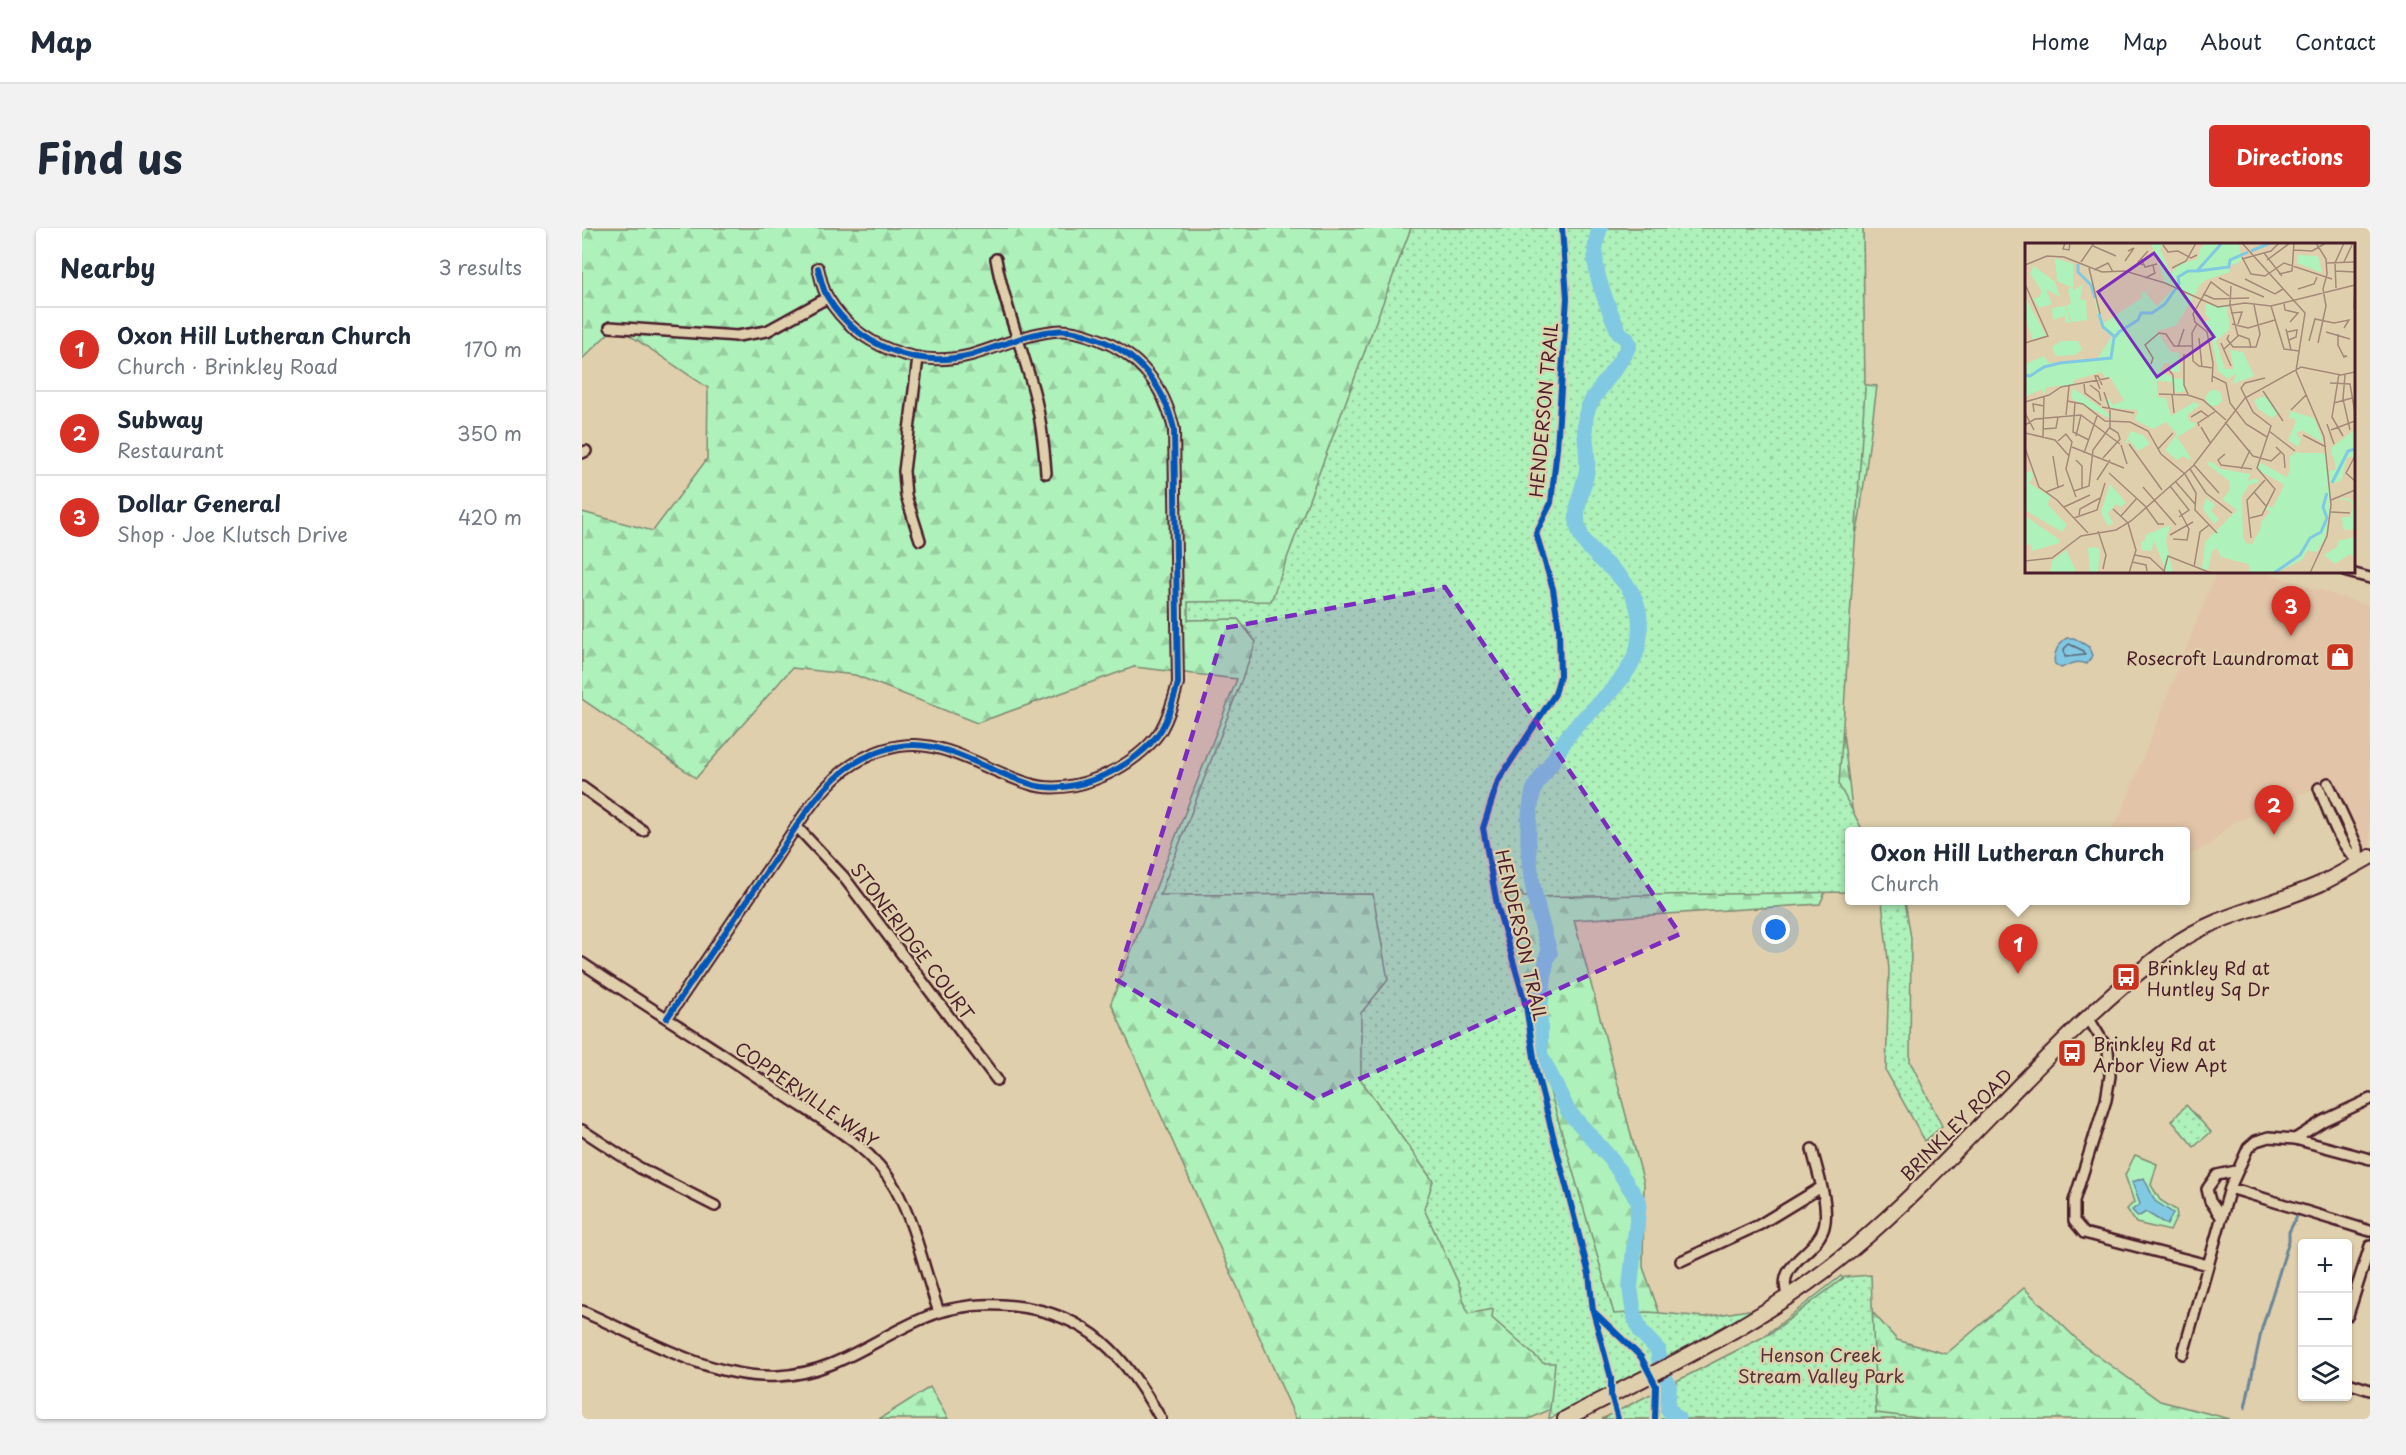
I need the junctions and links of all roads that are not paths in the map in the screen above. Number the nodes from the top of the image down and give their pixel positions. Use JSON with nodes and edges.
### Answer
{"nodes":[{"id":1,"x":996,"y":259,"type":"dead end"},
{"id":2,"x":818,"y":268,"type":"dead end"},
{"id":3,"x":828,"y":298,"type":"junction"},
{"id":4,"x":610,"y":327,"type":"dead end"},
{"id":5,"x":1017,"y":339,"type":"junction"},
{"id":6,"x":918,"y":358,"type":"junction"},
{"id":7,"x":1046,"y":473,"type":"dead end"},
{"id":8,"x":920,"y":540,"type":"dead end"},
{"id":9,"x":2351,"y":573,"type":"edge"},
{"id":10,"x":2370,"y":578,"type":"edge"},
{"id":11,"x":2328,"y":783,"type":"dead end"},
{"id":12,"x":582,"y":787,"type":"edge"},
{"id":13,"x":2319,"y":788,"type":"dead end"},
{"id":14,"x":797,"y":827,"type":"junction"},
{"id":15,"x":643,"y":831,"type":"dead end"},
{"id":16,"x":2365,"y":860,"type":"edge"},
{"id":17,"x":582,"y":963,"type":"edge"},
{"id":18,"x":668,"y":1018,"type":"junction"},
{"id":19,"x":2089,"y":1019,"type":"junction"},
{"id":20,"x":997,"y":1080,"type":"dead end"},
{"id":21,"x":2370,"y":1099,"type":"edge"},
{"id":22,"x":582,"y":1130,"type":"edge"},
{"id":23,"x":2295,"y":1138,"type":"junction"},
{"id":24,"x":1812,"y":1149,"type":"dead end"},
{"id":25,"x":2370,"y":1159,"type":"edge"},
{"id":26,"x":2236,"y":1171,"type":"junction"},
{"id":27,"x":1820,"y":1188,"type":"junction"},
{"id":28,"x":2230,"y":1188,"type":"junction"},
{"id":29,"x":715,"y":1206,"type":"dead end"},
{"id":30,"x":2222,"y":1218,"type":"junction"},
{"id":31,"x":2370,"y":1231,"type":"edge"},
{"id":32,"x":2370,"y":1246,"type":"edge"},
{"id":33,"x":1681,"y":1261,"type":"dead end"},
{"id":34,"x":2208,"y":1266,"type":"junction"},
{"id":35,"x":1788,"y":1297,"type":"junction"},
{"id":36,"x":2352,"y":1302,"type":"edge"},
{"id":37,"x":582,"y":1311,"type":"edge"},
{"id":38,"x":939,"y":1312,"type":"junction"},
{"id":39,"x":2183,"y":1354,"type":"dead end"},
{"id":40,"x":2352,"y":1384,"type":"edge"},
{"id":41,"x":2370,"y":1390,"type":"edge"},
{"id":42,"x":1161,"y":1419,"type":"edge"},
{"id":43,"x":1564,"y":1419,"type":"edge"}],
"edges":[{"from":1,"to":5,"type":"street"},
{"from":2,"to":3,"type":"street"},
{"from":3,"to":4,"type":"street"},
{"from":3,"to":6,"type":"street"},
{"from":5,"to":6,"type":"street"},
{"from":5,"to":7,"type":"street"},
{"from":5,"to":14,"type":"street"},
{"from":6,"to":8,"type":"street"},
{"from":9,"to":10,"type":"street"},
{"from":11,"to":16,"type":"street"},
{"from":12,"to":15,"type":"street"},
{"from":13,"to":16,"type":"street"},
{"from":14,"to":18,"type":"street"},
{"from":14,"to":20,"type":"street","name":"STONERIDGE COURT"},
{"from":16,"to":19,"type":"main road","name":"BRINKLEY ROAD"},
{"from":17,"to":18,"type":"street","name":"COPPERVILLE WAY"},
{"from":18,"to":38,"type":"street","name":"COPPERVILLE WAY"},
{"from":19,"to":34,"type":"street"},
{"from":19,"to":35,"type":"main road","name":"BRINKLEY ROAD"},
{"from":21,"to":23,"type":"street"},
{"from":22,"to":29,"type":"street"},
{"from":23,"to":25,"type":"street"},
{"from":23,"to":26,"type":"street"},
{"from":24,"to":27,"type":"street"},
{"from":26,"to":28,"type":"street"},
{"from":26,"to":30,"type":"street"},
{"from":27,"to":33,"type":"street"},
{"from":27,"to":35,"type":"street"},
{"from":28,"to":30,"type":"street"},
{"from":28,"to":31,"type":"street"},
{"from":30,"to":34,"type":"street"},
{"from":32,"to":36,"type":"street"},
{"from":34,"to":39,"type":"street"},
{"from":35,"to":43,"type":"main road","name":"BRINKLEY ROAD"},
{"from":37,"to":38,"type":"street"},
{"from":38,"to":42,"type":"street"},
{"from":40,"to":41,"type":"street"}]}
